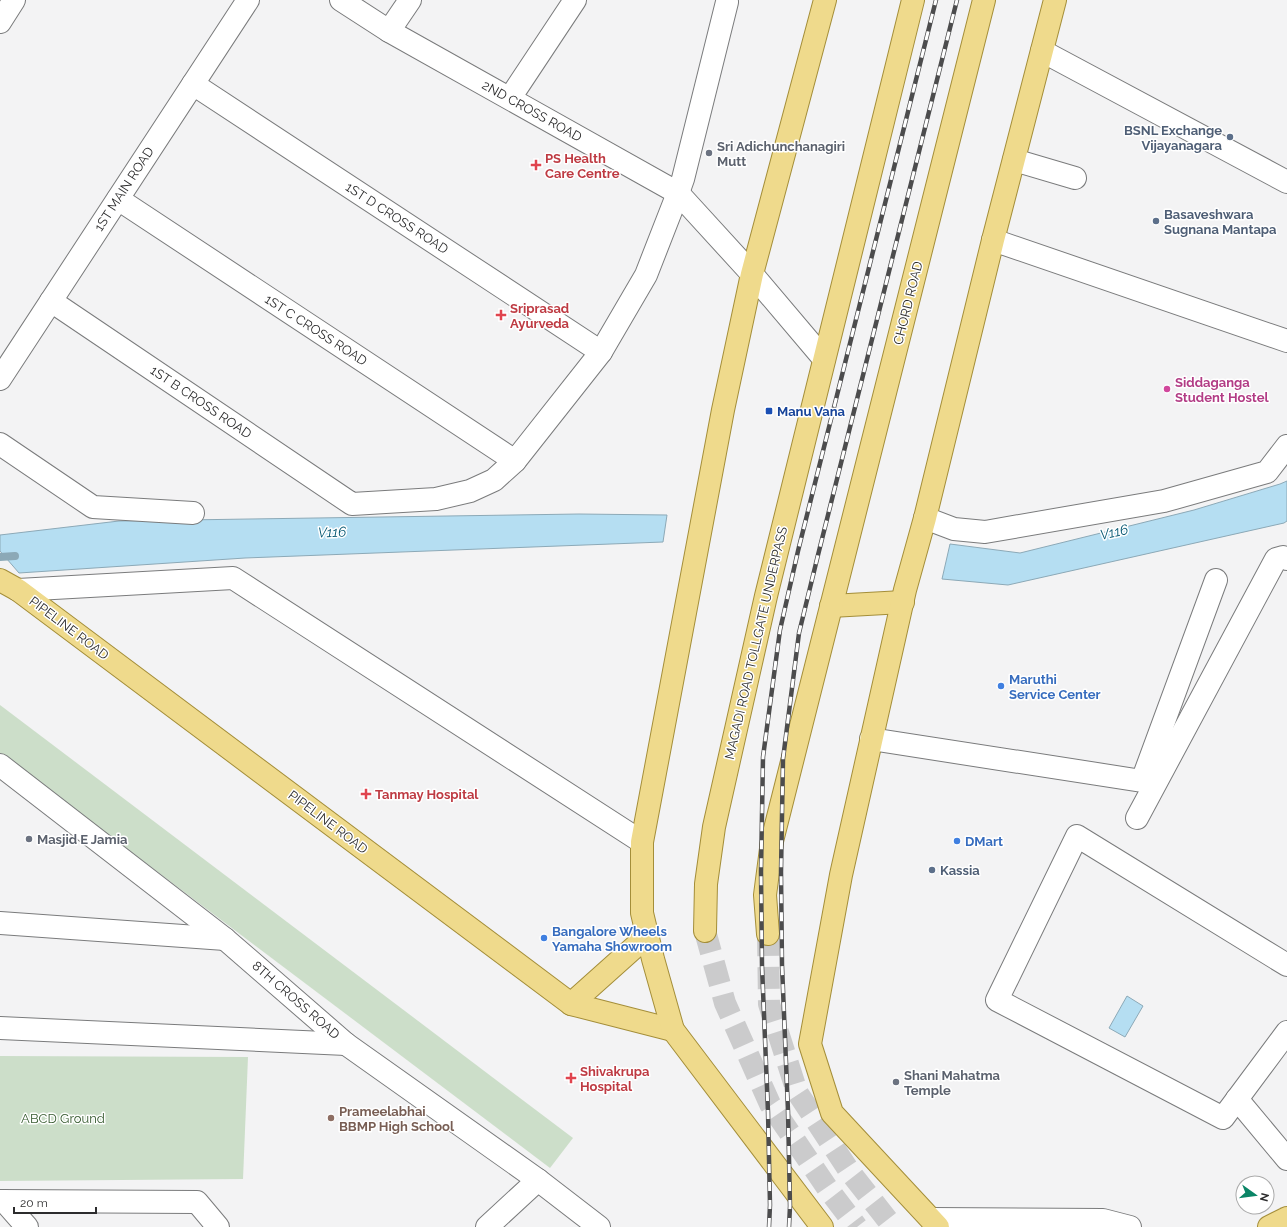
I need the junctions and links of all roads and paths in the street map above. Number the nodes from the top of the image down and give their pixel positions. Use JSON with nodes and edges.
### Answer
{"nodes":[{"id":1,"x":14,"y":0,"type":"edge"},
{"id":2,"x":248,"y":0,"type":"edge"},
{"id":3,"x":341,"y":0,"type":"edge"},
{"id":4,"x":410,"y":0,"type":"edge"},
{"id":5,"x":574,"y":0,"type":"edge"},
{"id":6,"x":825,"y":0,"type":"edge"},
{"id":7,"x":913,"y":0,"type":"edge"},
{"id":8,"x":984,"y":0,"type":"edge"},
{"id":9,"x":1055,"y":0,"type":"edge"},
{"id":10,"x":727,"y":2,"type":"dead end"},
{"id":11,"x":0,"y":22,"type":"edge"},
{"id":12,"x":389,"y":31,"type":"junction"},
{"id":13,"x":1042,"y":51,"type":"junction"},
{"id":14,"x":192,"y":84,"type":"junction"},
{"id":15,"x":510,"y":98,"type":"junction"},
{"id":16,"x":1014,"y":160,"type":"junction"},
{"id":17,"x":1075,"y":178,"type":"dead end"},
{"id":18,"x":1287,"y":182,"type":"edge"},
{"id":19,"x":678,"y":194,"type":"junction"},
{"id":20,"x":118,"y":199,"type":"junction"},
{"id":21,"x":993,"y":240,"type":"junction"},
{"id":22,"x":752,"y":274,"type":"junction"},
{"id":23,"x":51,"y":301,"type":"junction"},
{"id":24,"x":1287,"y":341,"type":"edge"},
{"id":25,"x":601,"y":352,"type":"junction"},
{"id":26,"x":824,"y":359,"type":"junction"},
{"id":27,"x":0,"y":379,"type":"edge"},
{"id":28,"x":0,"y":444,"type":"edge"},
{"id":29,"x":1287,"y":446,"type":"edge"},
{"id":30,"x":515,"y":461,"type":"junction"},
{"id":31,"x":193,"y":513,"type":"dead end"},
{"id":32,"x":925,"y":518,"type":"junction"},
{"id":33,"x":1285,"y":558,"type":"edge"},
{"id":34,"x":1216,"y":580,"type":"dead end"},
{"id":35,"x":10,"y":586,"type":"edge"},
{"id":36,"x":904,"y":596,"type":"junction"},
{"id":37,"x":831,"y":606,"type":"junction"},
{"id":38,"x":871,"y":739,"type":"junction"},
{"id":39,"x":0,"y":765,"type":"edge"},
{"id":40,"x":1137,"y":818,"type":"dead end"},
{"id":41,"x":642,"y":842,"type":"junction"},
{"id":42,"x":0,"y":923,"type":"edge"},
{"id":43,"x":705,"y":930,"type":"tunnel mouth"},
{"id":44,"x":768,"y":934,"type":"tunnel mouth"},
{"id":45,"x":647,"y":936,"type":"junction"},
{"id":46,"x":225,"y":939,"type":"junction"},
{"id":47,"x":1287,"y":965,"type":"edge"},
{"id":48,"x":571,"y":1004,"type":"junction"},
{"id":49,"x":0,"y":1028,"type":"edge"},
{"id":50,"x":673,"y":1030,"type":"junction"},
{"id":51,"x":1287,"y":1032,"type":"edge"},
{"id":52,"x":346,"y":1044,"type":"junction"},
{"id":53,"x":1237,"y":1099,"type":"junction"},
{"id":54,"x":1287,"y":1160,"type":"edge"},
{"id":55,"x":538,"y":1180,"type":"junction"},
{"id":56,"x":2,"y":1201,"type":"edge"},
{"id":57,"x":1287,"y":1218,"type":"edge"},
{"id":58,"x":935,"y":1223,"type":"edge"},
{"id":59,"x":27,"y":1227,"type":"edge"},
{"id":60,"x":218,"y":1227,"type":"edge"},
{"id":61,"x":486,"y":1227,"type":"edge"},
{"id":62,"x":599,"y":1227,"type":"edge"},
{"id":63,"x":822,"y":1227,"type":"edge"},
{"id":64,"x":1130,"y":1227,"type":"edge"},
{"id":65,"x":1269,"y":1227,"type":"edge"}],
"edges":[{"from":1,"to":11,"type":"street"},
{"from":2,"to":14,"type":"street","name":"1ST MAIN ROAD"},
{"from":3,"to":12,"type":"street","name":"2ND CROSS ROAD"},
{"from":4,"to":12,"type":"street"},
{"from":5,"to":15,"type":"street"},
{"from":6,"to":22,"type":"main road"},
{"from":7,"to":26,"type":"main road"},
{"from":8,"to":37,"type":"main road","name":"CHORD ROAD"},
{"from":9,"to":13,"type":"main road"},
{"from":10,"to":19,"type":"street"},
{"from":12,"to":15,"type":"street","name":"2ND CROSS ROAD"},
{"from":13,"to":16,"type":"main road"},
{"from":13,"to":18,"type":"street"},
{"from":14,"to":20,"type":"street","name":"1ST MAIN ROAD"},
{"from":14,"to":25,"type":"street","name":"1ST D CROSS ROAD"},
{"from":15,"to":19,"type":"street","name":"2ND CROSS ROAD"},
{"from":16,"to":17,"type":"street"},
{"from":16,"to":21,"type":"main road"},
{"from":19,"to":22,"type":"street","name":"2ND CROSS ROAD"},
{"from":19,"to":25,"type":"street"},
{"from":20,"to":23,"type":"street","name":"1ST MAIN ROAD"},
{"from":20,"to":30,"type":"street","name":"1ST C CROSS ROAD"},
{"from":21,"to":24,"type":"street"},
{"from":21,"to":32,"type":"main road"},
{"from":22,"to":26,"type":"street","name":"2ND CROSS ROAD"},
{"from":22,"to":41,"type":"main road"},
{"from":23,"to":27,"type":"street","name":"1ST MAIN ROAD"},
{"from":23,"to":30,"type":"street","name":"1ST B CROSS ROAD"},
{"from":25,"to":30,"type":"street"},
{"from":26,"to":43,"type":"main road","name":"MAGADI ROAD TOLLGATE UNDERPASS"},
{"from":28,"to":31,"type":"street"},
{"from":29,"to":32,"type":"street"},
{"from":32,"to":36,"type":"main road"},
{"from":33,"to":40,"type":"street"},
{"from":34,"to":38,"type":"street"},
{"from":35,"to":41,"type":"street"},
{"from":35,"to":48,"type":"main road","name":"PIPELINE ROAD"},
{"from":36,"to":37,"type":"main road"},
{"from":36,"to":38,"type":"main road"},
{"from":37,"to":44,"type":"main road"},
{"from":38,"to":58,"type":"main road"},
{"from":39,"to":46,"type":"street","name":"8TH CROSS ROAD"},
{"from":41,"to":45,"type":"main road"},
{"from":42,"to":46,"type":"street"},
{"from":45,"to":48,"type":"main road"},
{"from":45,"to":50,"type":"main road"},
{"from":46,"to":52,"type":"street","name":"8TH CROSS ROAD"},
{"from":47,"to":53,"type":"street"},
{"from":48,"to":50,"type":"main road","name":"PIPELINE ROAD"},
{"from":49,"to":52,"type":"street"},
{"from":50,"to":63,"type":"main road"},
{"from":51,"to":53,"type":"street"},
{"from":52,"to":55,"type":"street","name":"8TH CROSS ROAD"},
{"from":53,"to":54,"type":"street"},
{"from":55,"to":61,"type":"street"},
{"from":55,"to":62,"type":"street","name":"8TH CROSS ROAD"},
{"from":56,"to":59,"type":"street"},
{"from":56,"to":60,"type":"street"},
{"from":57,"to":65,"type":"main road"},
{"from":58,"to":64,"type":"street"}]}
